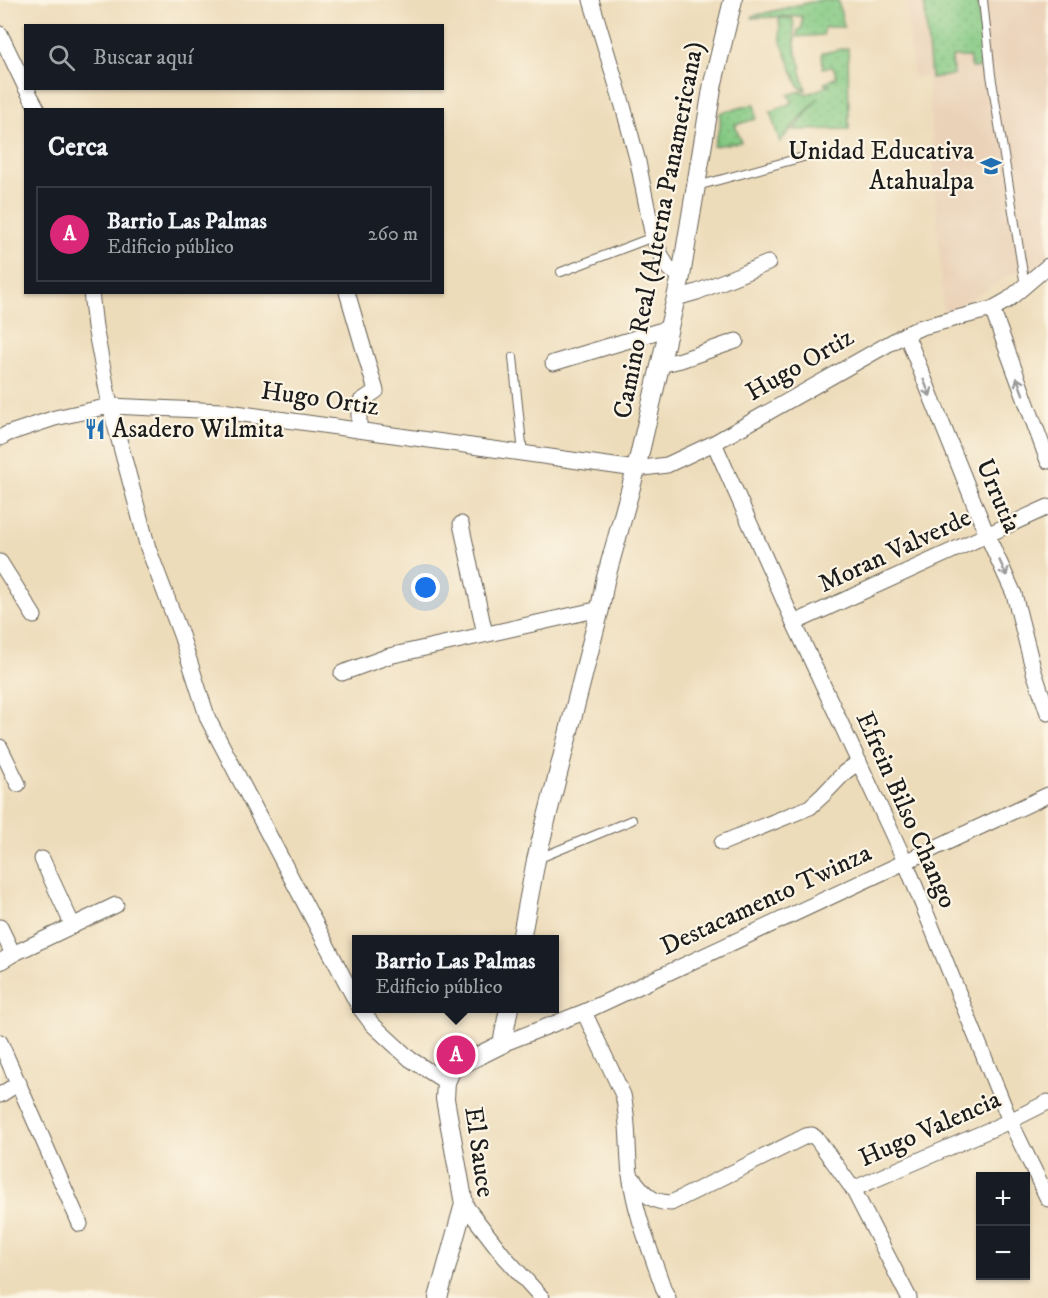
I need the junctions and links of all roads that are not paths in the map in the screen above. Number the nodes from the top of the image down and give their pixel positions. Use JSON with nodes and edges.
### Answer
{"nodes":[{"id":1,"x":591,"y":0,"type":"edge"},
{"id":2,"x":733,"y":0,"type":"edge"},
{"id":3,"x":982,"y":0,"type":"edge"},
{"id":4,"x":0,"y":34,"type":"edge"},
{"id":5,"x":24,"y":84,"type":"edge"},
{"id":6,"x":27,"y":90,"type":"edge"},
{"id":7,"x":37,"y":108,"type":"edge"},
{"id":8,"x":807,"y":156,"type":"dead end"},
{"id":9,"x":696,"y":186,"type":"junction"},
{"id":10,"x":653,"y":237,"type":"junction"},
{"id":11,"x":768,"y":263,"type":"dead end"},
{"id":12,"x":1048,"y":266,"type":"edge"},
{"id":13,"x":561,"y":272,"type":"dead end"},
{"id":14,"x":681,"y":276,"type":"junction"},
{"id":15,"x":1025,"y":285,"type":"junction"},
{"id":16,"x":91,"y":294,"type":"edge"},
{"id":17,"x":348,"y":294,"type":"edge"},
{"id":18,"x":676,"y":298,"type":"junction"},
{"id":19,"x":992,"y":309,"type":"junction"},
{"id":20,"x":669,"y":328,"type":"junction"},
{"id":21,"x":906,"y":334,"type":"junction"},
{"id":22,"x":736,"y":341,"type":"dead end"},
{"id":23,"x":513,"y":357,"type":"dead end"},
{"id":24,"x":553,"y":363,"type":"dead end"},
{"id":25,"x":660,"y":365,"type":"junction"},
{"id":26,"x":110,"y":406,"type":"junction"},
{"id":27,"x":359,"y":430,"type":"junction"},
{"id":28,"x":0,"y":438,"type":"edge"},
{"id":29,"x":714,"y":443,"type":"junction"},
{"id":30,"x":523,"y":454,"type":"junction"},
{"id":31,"x":1048,"y":461,"type":"edge"},
{"id":32,"x":636,"y":469,"type":"junction"},
{"id":33,"x":1048,"y":507,"type":"edge"},
{"id":34,"x":461,"y":524,"type":"dead end"},
{"id":35,"x":987,"y":535,"type":"junction"},
{"id":36,"x":0,"y":562,"type":"edge"},
{"id":37,"x":600,"y":609,"type":"junction"},
{"id":38,"x":34,"y":616,"type":"dead end"},
{"id":39,"x":795,"y":623,"type":"junction"},
{"id":40,"x":485,"y":634,"type":"junction"},
{"id":41,"x":342,"y":673,"type":"dead end"},
{"id":42,"x":1048,"y":713,"type":"edge"},
{"id":43,"x":0,"y":747,"type":"edge"},
{"id":44,"x":859,"y":762,"type":"junction"},
{"id":45,"x":18,"y":784,"type":"dead end"},
{"id":46,"x":1048,"y":795,"type":"edge"},
{"id":47,"x":632,"y":820,"type":"dead end"},
{"id":48,"x":722,"y":843,"type":"dead end"},
{"id":49,"x":42,"y":859,"type":"dead end"},
{"id":50,"x":536,"y":860,"type":"junction"},
{"id":51,"x":905,"y":861,"type":"junction"},
{"id":52,"x":116,"y":905,"type":"dead end"},
{"id":53,"x":73,"y":926,"type":"junction"},
{"id":54,"x":0,"y":927,"type":"edge"},
{"id":55,"x":522,"y":935,"type":"edge"},
{"id":56,"x":6,"y":958,"type":"edge"},
{"id":57,"x":352,"y":993,"type":"edge"},
{"id":58,"x":584,"y":1012,"type":"junction"},
{"id":59,"x":364,"y":1013,"type":"edge"},
{"id":60,"x":508,"y":1013,"type":"edge"},
{"id":61,"x":0,"y":1042,"type":"edge"},
{"id":62,"x":502,"y":1044,"type":"junction"},
{"id":63,"x":3,"y":1058,"type":"edge"},
{"id":64,"x":446,"y":1082,"type":"junction"},
{"id":65,"x":19,"y":1083,"type":"junction"},
{"id":66,"x":0,"y":1095,"type":"edge"},
{"id":67,"x":1048,"y":1102,"type":"edge"},
{"id":68,"x":1010,"y":1121,"type":"junction"},
{"id":69,"x":630,"y":1175,"type":"junction"},
{"id":70,"x":853,"y":1189,"type":"junction"},
{"id":71,"x":1048,"y":1199,"type":"edge"},
{"id":72,"x":464,"y":1204,"type":"junction"},
{"id":73,"x":80,"y":1224,"type":"dead end"},
{"id":74,"x":438,"y":1298,"type":"edge"},
{"id":75,"x":542,"y":1298,"type":"edge"},
{"id":76,"x":668,"y":1298,"type":"edge"},
{"id":77,"x":909,"y":1298,"type":"edge"}],
"edges":[{"from":1,"to":10,"type":"street"},
{"from":2,"to":9,"type":"street","name":"Camino Real (Alterna Panamericana)"},
{"from":3,"to":15,"type":"lane"},
{"from":4,"to":5,"type":"street"},
{"from":6,"to":7,"type":"street"},
{"from":8,"to":9,"type":"lane"},
{"from":9,"to":14,"type":"street","name":"Camino Real (Alterna Panamericana)"},
{"from":10,"to":13,"type":"lane"},
{"from":10,"to":14,"type":"street"},
{"from":11,"to":18,"type":"street"},
{"from":12,"to":15,"type":"street","name":"Hugo Ortiz"},
{"from":14,"to":18,"type":"street","name":"Camino Real (Alterna Panamericana)"},
{"from":15,"to":19,"type":"street","name":"Hugo Ortiz"},
{"from":16,"to":26,"type":"street"},
{"from":17,"to":27,"type":"street"},
{"from":18,"to":20,"type":"street","name":"Camino Real (Alterna Panamericana)"},
{"from":19,"to":21,"type":"street","name":"Hugo Ortiz"},
{"from":31,"to":19,"type":"street","one_way":true},
{"from":20,"to":24,"type":"street"},
{"from":20,"to":25,"type":"street","name":"Camino Real (Alterna Panamericana)"},
{"from":21,"to":29,"type":"street","name":"Hugo Ortiz"},
{"from":21,"to":35,"type":"street","name":"Urrutia","one_way":true},
{"from":22,"to":25,"type":"street"},
{"from":23,"to":30,"type":"lane"},
{"from":25,"to":32,"type":"street","name":"Camino Real (Alterna Panamericana)"},
{"from":26,"to":27,"type":"street","name":"Hugo Ortiz"},
{"from":26,"to":28,"type":"street","name":"Hugo Ortiz"},
{"from":26,"to":57,"type":"street"},
{"from":27,"to":30,"type":"street","name":"Hugo Ortiz"},
{"from":29,"to":32,"type":"street","name":"Hugo Ortiz"},
{"from":29,"to":39,"type":"street","name":"Efrein Bilso Chango"},
{"from":30,"to":32,"type":"street","name":"Hugo Ortiz"},
{"from":32,"to":37,"type":"street"},
{"from":33,"to":35,"type":"street","name":"Moran Valverde"},
{"from":34,"to":40,"type":"street"},
{"from":35,"to":39,"type":"street","name":"Moran Valverde"},
{"from":35,"to":42,"type":"street","name":"Urrutia","one_way":true},
{"from":36,"to":38,"type":"street"},
{"from":37,"to":40,"type":"street"},
{"from":37,"to":50,"type":"street"},
{"from":39,"to":44,"type":"street","name":"Efrein Bilso Chango"},
{"from":40,"to":41,"type":"street"},
{"from":43,"to":45,"type":"street"},
{"from":44,"to":48,"type":"street"},
{"from":44,"to":51,"type":"street","name":"Efrein Bilso Chango"},
{"from":46,"to":51,"type":"street","name":"Destacamento Twinza"},
{"from":47,"to":50,"type":"lane"},
{"from":49,"to":53,"type":"street"},
{"from":50,"to":55,"type":"street"},
{"from":51,"to":58,"type":"street","name":"Destacamento Twinza"},
{"from":51,"to":68,"type":"street","name":"Efrein Bilso Chango"},
{"from":52,"to":53,"type":"street"},
{"from":53,"to":56,"type":"street"},
{"from":54,"to":56,"type":"street"},
{"from":58,"to":62,"type":"street","name":"Destacamento Twinza"},
{"from":58,"to":69,"type":"street"},
{"from":59,"to":64,"type":"street"},
{"from":60,"to":62,"type":"street"},
{"from":61,"to":63,"type":"street"},
{"from":62,"to":64,"type":"street"},
{"from":63,"to":65,"type":"street"},
{"from":64,"to":72,"type":"street","name":"El Sauce"},
{"from":65,"to":66,"type":"street"},
{"from":65,"to":73,"type":"street"},
{"from":67,"to":68,"type":"street","name":"Hugo Valencia"},
{"from":68,"to":70,"type":"street","name":"Hugo Valencia"},
{"from":68,"to":71,"type":"street","name":"Efrein Bilso Chango"},
{"from":69,"to":70,"type":"street","name":"Hugo Valencia"},
{"from":69,"to":76,"type":"street"},
{"from":70,"to":77,"type":"street"},
{"from":72,"to":74,"type":"street","name":"El Sauce"},
{"from":72,"to":75,"type":"street"}]}
